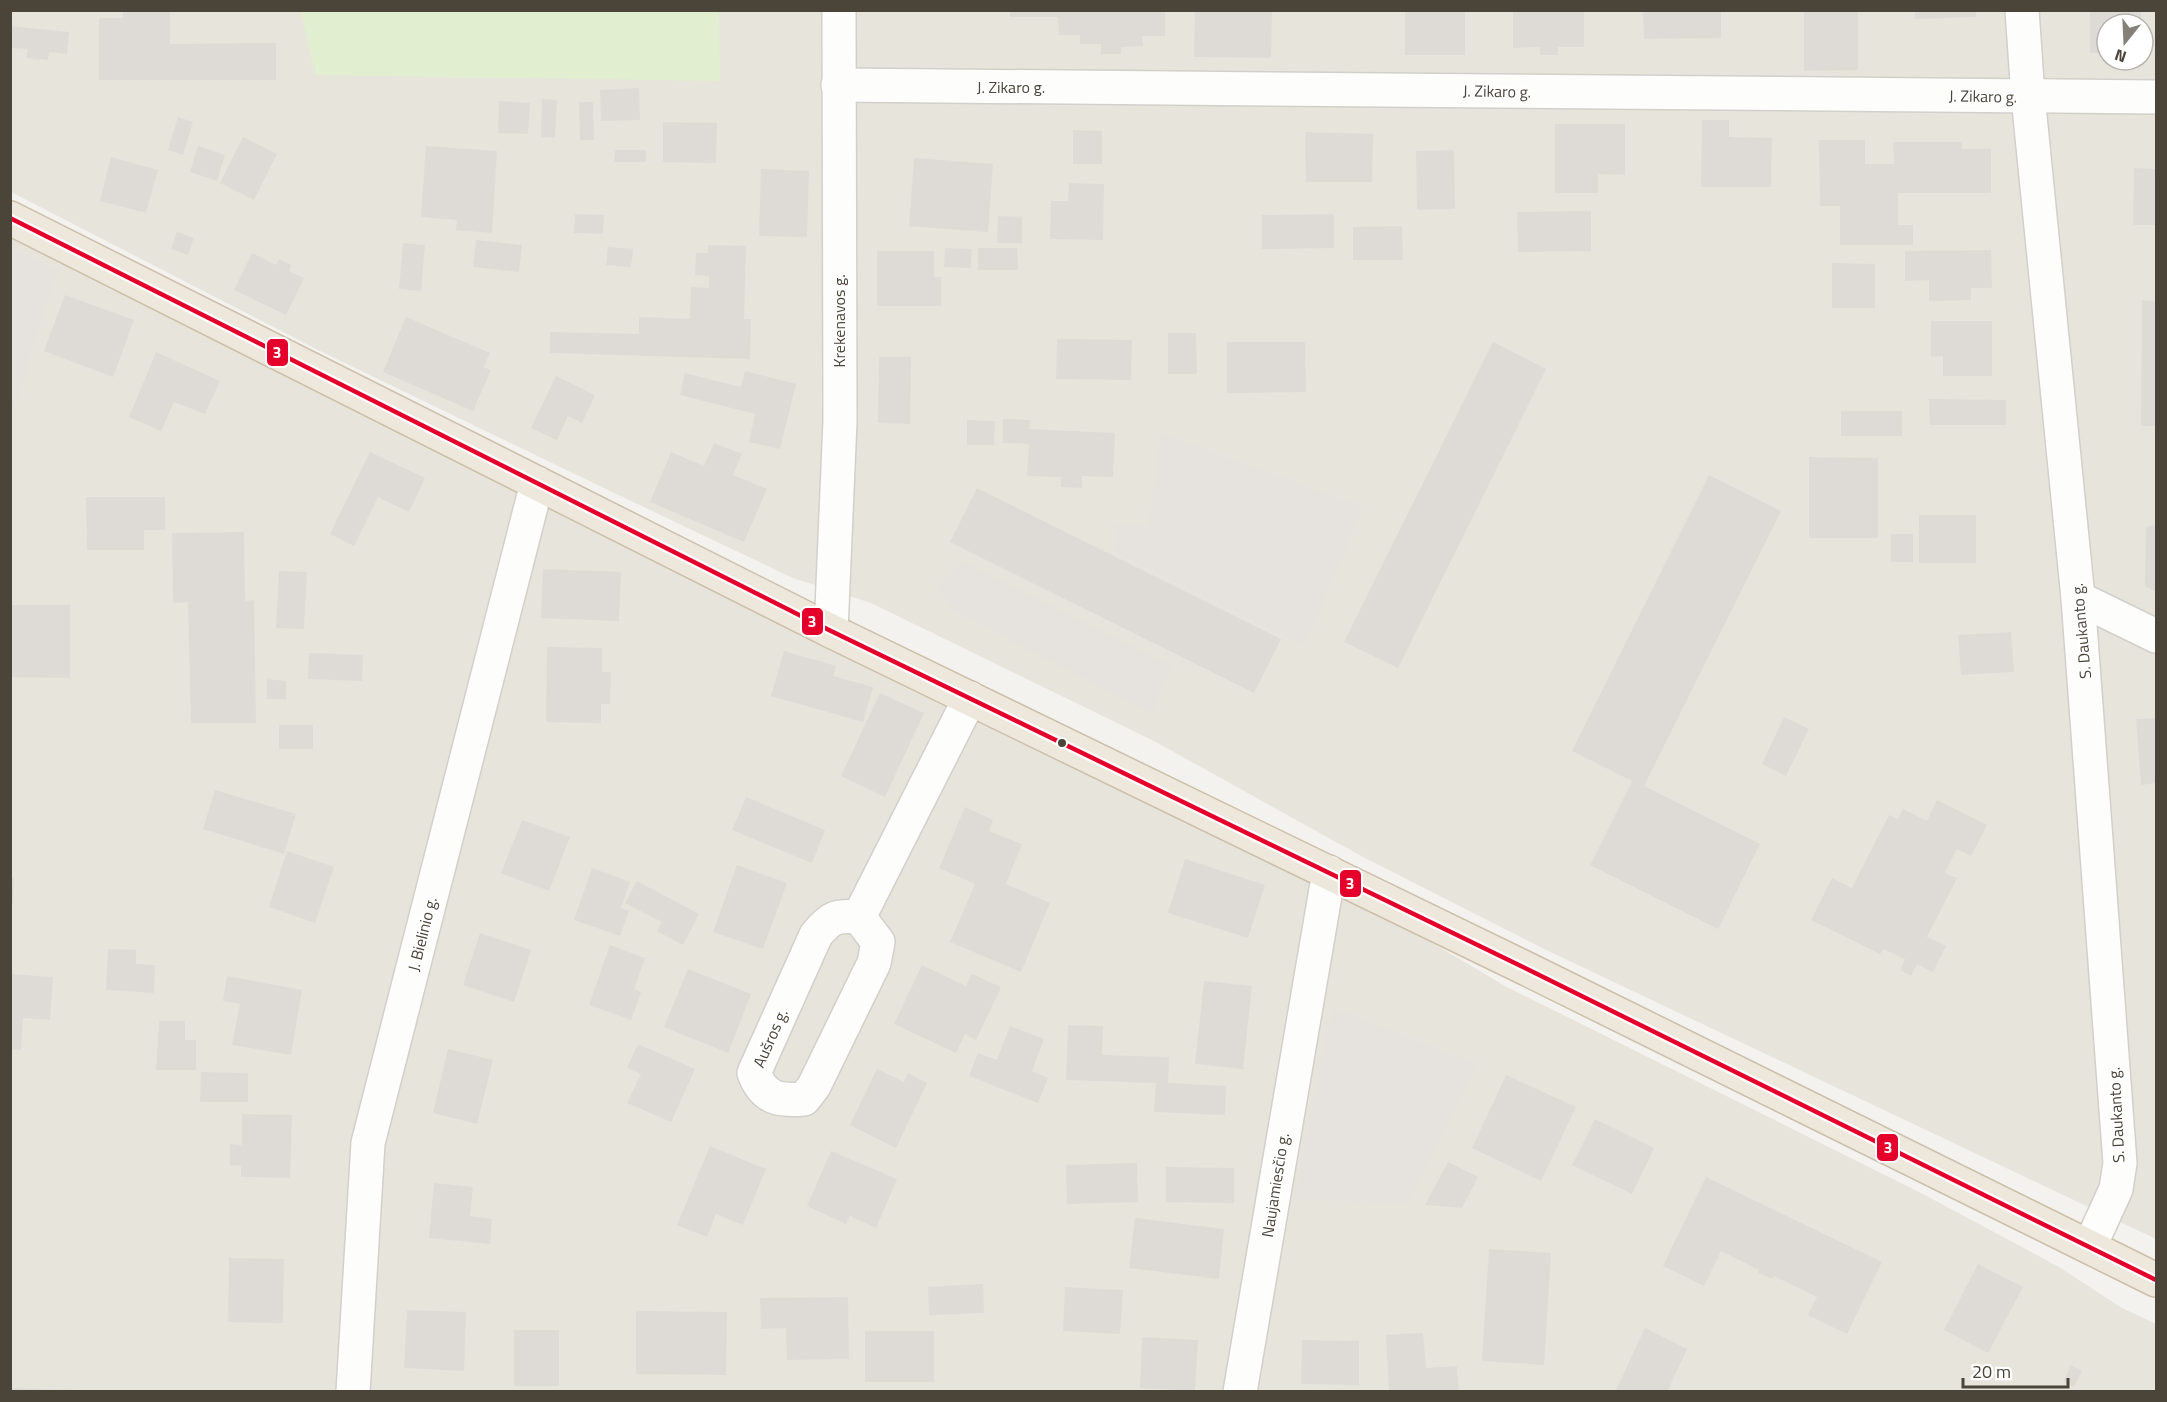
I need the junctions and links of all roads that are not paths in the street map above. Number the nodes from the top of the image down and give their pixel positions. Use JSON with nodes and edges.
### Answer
{"nodes":[{"id":1,"x":839,"y":10,"type":"edge"},
{"id":2,"x":2022,"y":10,"type":"edge"},
{"id":3,"x":838,"y":85,"type":"junction"},
{"id":4,"x":2028,"y":96,"type":"junction"},
{"id":5,"x":2157,"y":97,"type":"edge"},
{"id":6,"x":10,"y":218,"type":"edge"},
{"id":7,"x":537,"y":483,"type":"junction"},
{"id":8,"x":2079,"y":598,"type":"junction"},
{"id":9,"x":831,"y":631,"type":"junction"},
{"id":10,"x":2157,"y":636,"type":"edge"},
{"id":11,"x":970,"y":698,"type":"junction"},
{"id":12,"x":1329,"y":872,"type":"junction"},
{"id":13,"x":859,"y":917,"type":"junction"},
{"id":14,"x":2090,"y":1246,"type":"junction"},
{"id":15,"x":2157,"y":1280,"type":"edge"},
{"id":16,"x":353,"y":1392,"type":"edge"},
{"id":17,"x":1240,"y":1392,"type":"edge"}],
"edges":[{"from":1,"to":3,"type":"street","name":"Krekenavos g."},
{"from":2,"to":4,"type":"street","name":"S. Daukanto g."},
{"from":3,"to":4,"type":"street","name":"J. Zikaro g."},
{"from":3,"to":9,"type":"street","name":"Krekenavos g."},
{"from":4,"to":5,"type":"street","name":"J. Zikaro g."},
{"from":4,"to":8,"type":"street","name":"S. Daukanto g."},
{"from":6,"to":7,"type":"highway"},
{"from":7,"to":9,"type":"highway"},
{"from":7,"to":16,"type":"street","name":"J. Bielinio g."},
{"from":8,"to":10,"type":"street"},
{"from":8,"to":14,"type":"street","name":"S. Daukanto g."},
{"from":9,"to":11,"type":"highway"},
{"from":11,"to":12,"type":"highway"},
{"from":11,"to":13,"type":"street"},
{"from":12,"to":14,"type":"highway"},
{"from":12,"to":17,"type":"street","name":"Naujamiesčio g."},
{"from":13,"to":13,"type":"street","name":"Aušros g."},
{"from":14,"to":15,"type":"highway"}]}
